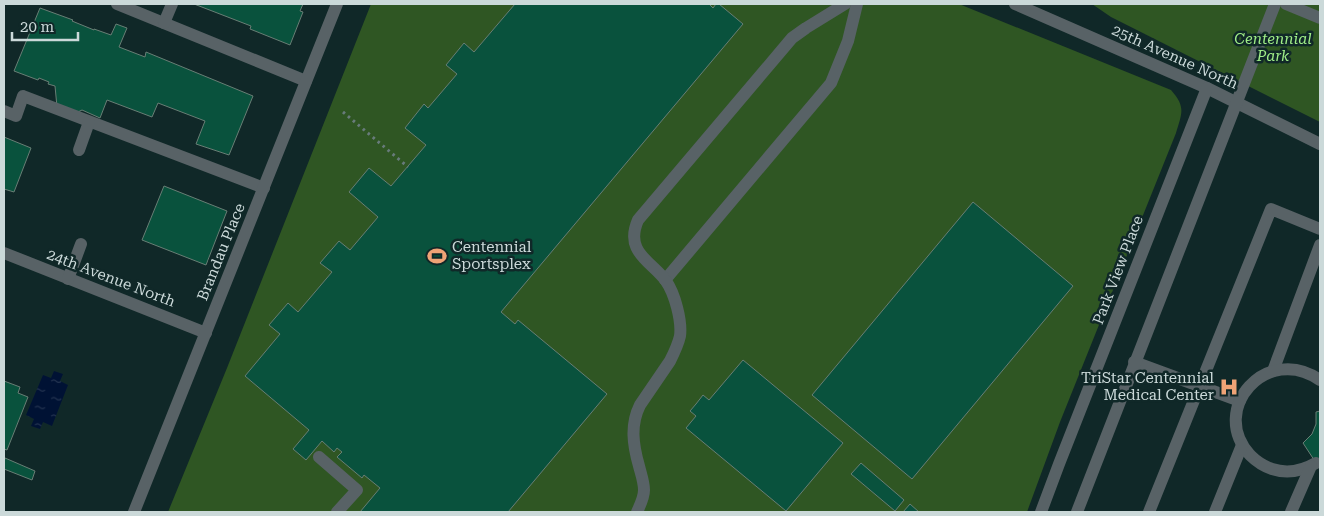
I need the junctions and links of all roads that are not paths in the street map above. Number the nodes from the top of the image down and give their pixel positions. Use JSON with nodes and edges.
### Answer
{"nodes":[{"id":1,"x":117,"y":4,"type":"edge"},
{"id":2,"x":172,"y":4,"type":"edge"},
{"id":3,"x":337,"y":4,"type":"edge"},
{"id":4,"x":845,"y":4,"type":"edge"},
{"id":5,"x":857,"y":4,"type":"edge"},
{"id":6,"x":1015,"y":4,"type":"edge"},
{"id":7,"x":1275,"y":4,"type":"edge"},
{"id":8,"x":1286,"y":4,"type":"edge"},
{"id":9,"x":1320,"y":18,"type":"edge"},
{"id":10,"x":164,"y":23,"type":"junction"},
{"id":11,"x":306,"y":81,"type":"junction"},
{"id":12,"x":1208,"y":88,"type":"junction"},
{"id":13,"x":1237,"y":103,"type":"junction"},
{"id":14,"x":4,"y":111,"type":"edge"},
{"id":15,"x":89,"y":122,"type":"junction"},
{"id":16,"x":1320,"y":144,"type":"edge"},
{"id":17,"x":79,"y":150,"type":"dead end"},
{"id":18,"x":264,"y":188,"type":"junction"},
{"id":19,"x":1320,"y":229,"type":"edge"},
{"id":20,"x":82,"y":244,"type":"dead end"},
{"id":21,"x":1320,"y":245,"type":"edge"},
{"id":22,"x":4,"y":254,"type":"edge"},
{"id":23,"x":68,"y":279,"type":"junction"},
{"id":24,"x":665,"y":280,"type":"junction"},
{"id":25,"x":206,"y":333,"type":"junction"},
{"id":26,"x":1134,"y":362,"type":"junction"},
{"id":27,"x":1273,"y":371,"type":"junction"},
{"id":28,"x":1320,"y":380,"type":"edge"},
{"id":29,"x":1200,"y":386,"type":"junction"},
{"id":30,"x":1240,"y":400,"type":"junction"},
{"id":31,"x":1242,"y":445,"type":"junction"},
{"id":32,"x":319,"y":457,"type":"dead end"},
{"id":33,"x":134,"y":512,"type":"edge"},
{"id":34,"x":337,"y":512,"type":"edge"},
{"id":35,"x":637,"y":512,"type":"edge"},
{"id":36,"x":1041,"y":512,"type":"edge"},
{"id":37,"x":1076,"y":512,"type":"edge"},
{"id":38,"x":1149,"y":512,"type":"edge"},
{"id":39,"x":1215,"y":512,"type":"edge"},
{"id":40,"x":1291,"y":512,"type":"edge"}],
"edges":[{"from":1,"to":10,"type":"street"},
{"from":2,"to":10,"type":"street"},
{"from":3,"to":11,"type":"street","name":"Brandau Place"},
{"from":4,"to":24,"type":"street"},
{"from":5,"to":24,"type":"street"},
{"from":6,"to":12,"type":"street","name":"25th Avenue North"},
{"from":7,"to":13,"type":"street"},
{"from":8,"to":9,"type":"street"},
{"from":10,"to":11,"type":"street"},
{"from":11,"to":18,"type":"street","name":"Brandau Place"},
{"from":12,"to":13,"type":"street","name":"25th Avenue North"},
{"from":12,"to":36,"type":"street","name":"Park View Place"},
{"from":13,"to":16,"type":"street","name":"25th Avenue North"},
{"from":13,"to":26,"type":"street"},
{"from":14,"to":15,"type":"street"},
{"from":15,"to":17,"type":"street"},
{"from":15,"to":18,"type":"street"},
{"from":18,"to":25,"type":"street","name":"Brandau Place"},
{"from":19,"to":29,"type":"street"},
{"from":20,"to":23,"type":"street"},
{"from":21,"to":27,"type":"street"},
{"from":22,"to":23,"type":"street","name":"24th Avenue North"},
{"from":23,"to":25,"type":"street","name":"24th Avenue North"},
{"from":24,"to":35,"type":"street"},
{"from":25,"to":33,"type":"street","name":"Brandau Place"},
{"from":26,"to":29,"type":"street"},
{"from":26,"to":37,"type":"street"},
{"from":27,"to":28,"type":"street"},
{"from":27,"to":30,"type":"street"},
{"from":29,"to":30,"type":"street"},
{"from":29,"to":38,"type":"street"},
{"from":30,"to":31,"type":"street"},
{"from":31,"to":39,"type":"street"},
{"from":31,"to":40,"type":"street"},
{"from":32,"to":34,"type":"street"}]}
